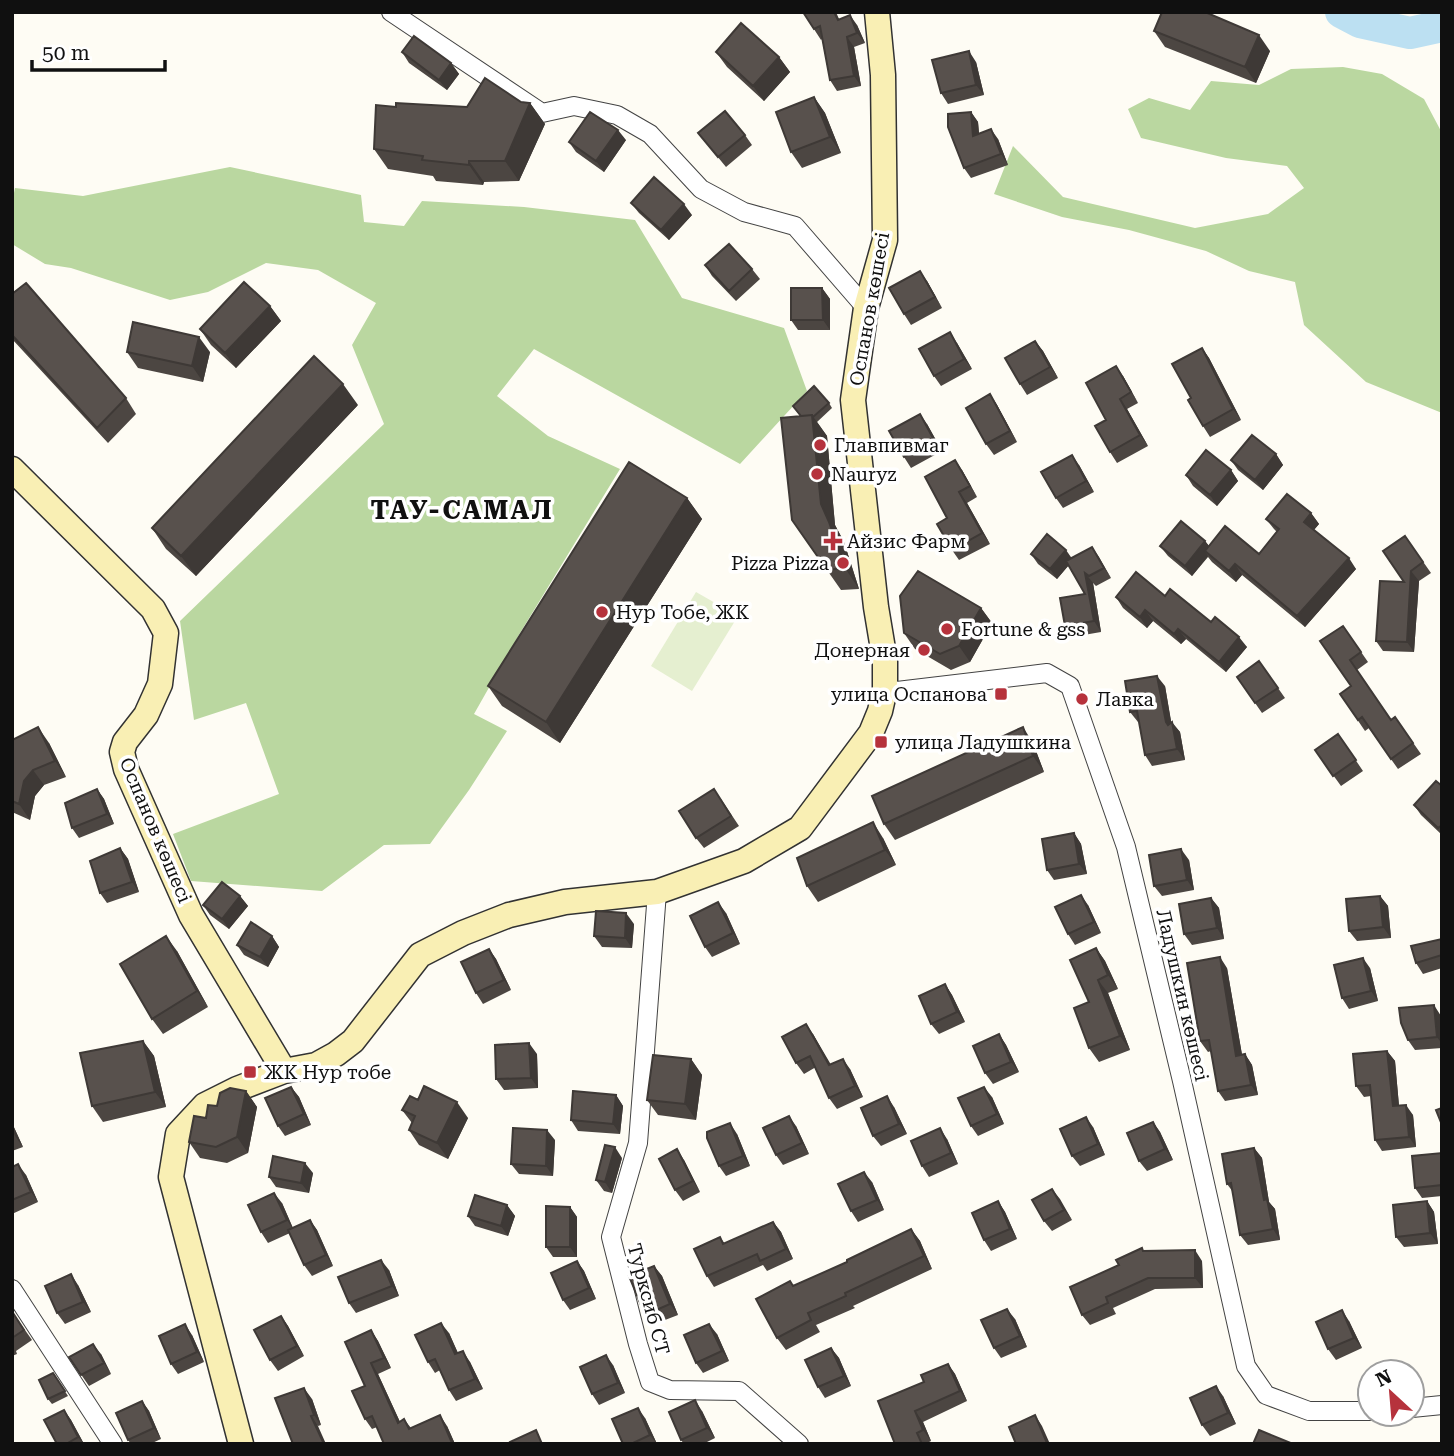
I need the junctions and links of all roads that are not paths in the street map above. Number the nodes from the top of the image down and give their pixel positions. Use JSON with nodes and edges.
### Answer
{"nodes":[{"id":1,"x":391,"y":12,"type":"edge"},
{"id":2,"x":877,"y":12,"type":"edge"},
{"id":3,"x":866,"y":308,"type":"junction"},
{"id":4,"x":12,"y":469,"type":"edge"},
{"id":5,"x":885,"y":689,"type":"junction"},
{"id":6,"x":657,"y":892,"type":"junction"},
{"id":7,"x":284,"y":1071,"type":"junction"},
{"id":8,"x":12,"y":1289,"type":"edge"},
{"id":9,"x":1356,"y":1411,"type":"edge"},
{"id":10,"x":113,"y":1444,"type":"edge"},
{"id":11,"x":241,"y":1444,"type":"edge"},
{"id":12,"x":799,"y":1444,"type":"edge"}],
"edges":[{"from":1,"to":3,"type":"street"},
{"from":2,"to":3,"type":"street","name":"Оспанов көшесі"},
{"from":3,"to":5,"type":"street","name":"Оспанов көшесі"},
{"from":4,"to":7,"type":"street","name":"Оспанов көшесі"},
{"from":5,"to":6,"type":"street","name":"Оспанов көшесі"},
{"from":5,"to":9,"type":"street","name":"Ладушкин көшесі"},
{"from":6,"to":7,"type":"street","name":"Оспанов көшесі"},
{"from":6,"to":12,"type":"street","name":"Турксиб СТ"},
{"from":7,"to":11,"type":"street","name":"Оспанов көшесі"},
{"from":8,"to":10,"type":"street"}]}
